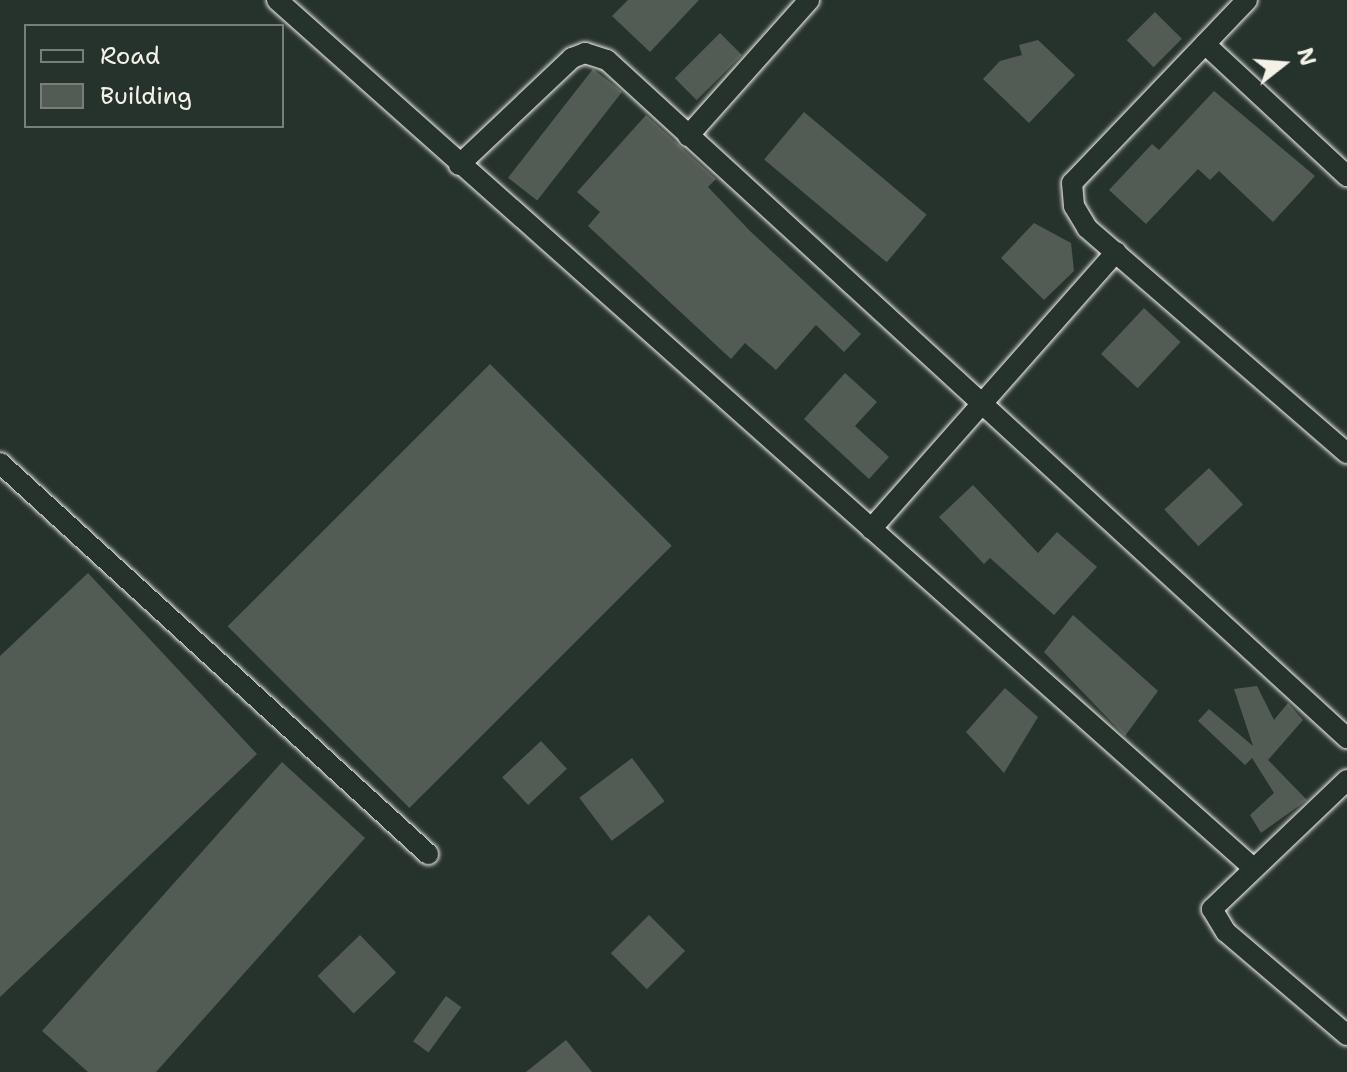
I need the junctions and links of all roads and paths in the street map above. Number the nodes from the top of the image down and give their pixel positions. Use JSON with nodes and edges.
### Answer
{"nodes":[{"id":1,"x":277,"y":0,"type":"edge"},
{"id":2,"x":809,"y":0,"type":"edge"},
{"id":3,"x":1247,"y":0,"type":"edge"},
{"id":4,"x":1205,"y":44,"type":"junction"},
{"id":5,"x":688,"y":136,"type":"junction"},
{"id":6,"x":459,"y":165,"type":"junction"},
{"id":7,"x":1347,"y":176,"type":"edge"},
{"id":8,"x":1116,"y":252,"type":"junction"},
{"id":9,"x":982,"y":404,"type":"junction"},
{"id":10,"x":1347,"y":453,"type":"edge"},
{"id":11,"x":0,"y":463,"type":"edge"},
{"id":12,"x":871,"y":529,"type":"junction"},
{"id":13,"x":1347,"y":738,"type":"edge"},
{"id":14,"x":1347,"y":780,"type":"edge"},
{"id":15,"x":428,"y":854,"type":"dead end"},
{"id":16,"x":1252,"y":867,"type":"junction"},
{"id":17,"x":1347,"y":1035,"type":"edge"}],
"edges":[{"from":1,"to":6,"type":"street"},
{"from":2,"to":5,"type":"street"},
{"from":3,"to":4,"type":"street"},
{"from":4,"to":7,"type":"street"},
{"from":4,"to":8,"type":"street"},
{"from":5,"to":6,"type":"street"},
{"from":5,"to":9,"type":"street"},
{"from":6,"to":12,"type":"street"},
{"from":8,"to":9,"type":"street"},
{"from":8,"to":10,"type":"street"},
{"from":9,"to":12,"type":"street"},
{"from":9,"to":13,"type":"street"},
{"from":11,"to":15,"type":"street"},
{"from":12,"to":16,"type":"street"},
{"from":14,"to":16,"type":"street"},
{"from":16,"to":17,"type":"street"}]}
